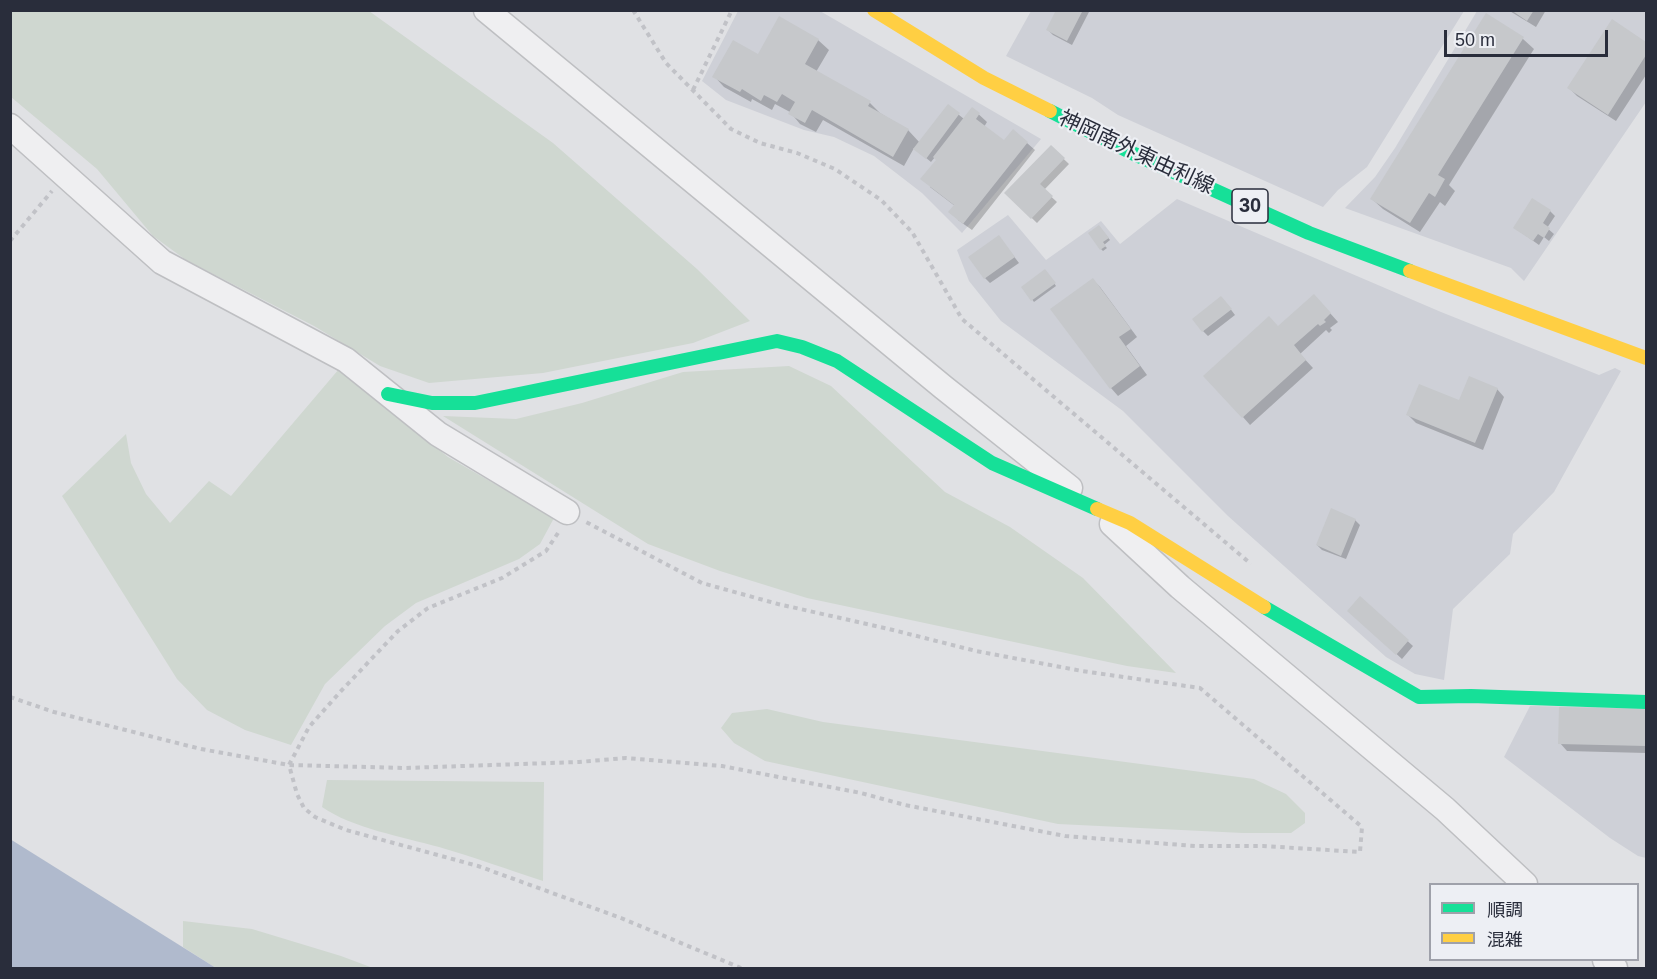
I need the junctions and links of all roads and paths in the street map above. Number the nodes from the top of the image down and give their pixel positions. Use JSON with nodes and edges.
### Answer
{"nodes":[{"id":1,"x":486,"y":10,"type":"edge"},
{"id":2,"x":633,"y":10,"type":"edge"},
{"id":3,"x":732,"y":10,"type":"edge"},
{"id":4,"x":874,"y":10,"type":"edge"},
{"id":5,"x":693,"y":90,"type":"junction"},
{"id":6,"x":10,"y":126,"type":"edge"},
{"id":7,"x":65,"y":175,"type":"junction"},
{"id":8,"x":10,"y":241,"type":"edge"},
{"id":9,"x":1647,"y":358,"type":"edge"},
{"id":10,"x":388,"y":394,"type":"junction"},
{"id":11,"x":1094,"y":507,"type":"junction"},
{"id":12,"x":567,"y":512,"type":"junction"},
{"id":13,"x":1251,"y":565,"type":"dead end"},
{"id":14,"x":10,"y":697,"type":"edge"},
{"id":15,"x":1647,"y":702,"type":"edge"},
{"id":16,"x":289,"y":765,"type":"junction"},
{"id":17,"x":1523,"y":883,"type":"edge"},
{"id":18,"x":741,"y":969,"type":"edge"}],
"edges":[{"from":1,"to":11,"type":"street"},
{"from":2,"to":5,"type":"path"},
{"from":3,"to":5,"type":"path"},
{"from":4,"to":9,"type":"street","name":"神岡南外東由利線","number":"30"},
{"from":5,"to":13,"type":"path"},
{"from":6,"to":7,"type":"street"},
{"from":7,"to":8,"type":"path"},
{"from":7,"to":10,"type":"street"},
{"from":10,"to":11,"type":"street"},
{"from":10,"to":12,"type":"street"},
{"from":11,"to":15,"type":"street"},
{"from":11,"to":17,"type":"street"},
{"from":12,"to":16,"type":"path"},
{"from":12,"to":16,"type":"path"},
{"from":14,"to":16,"type":"path"},
{"from":16,"to":18,"type":"path"}]}
